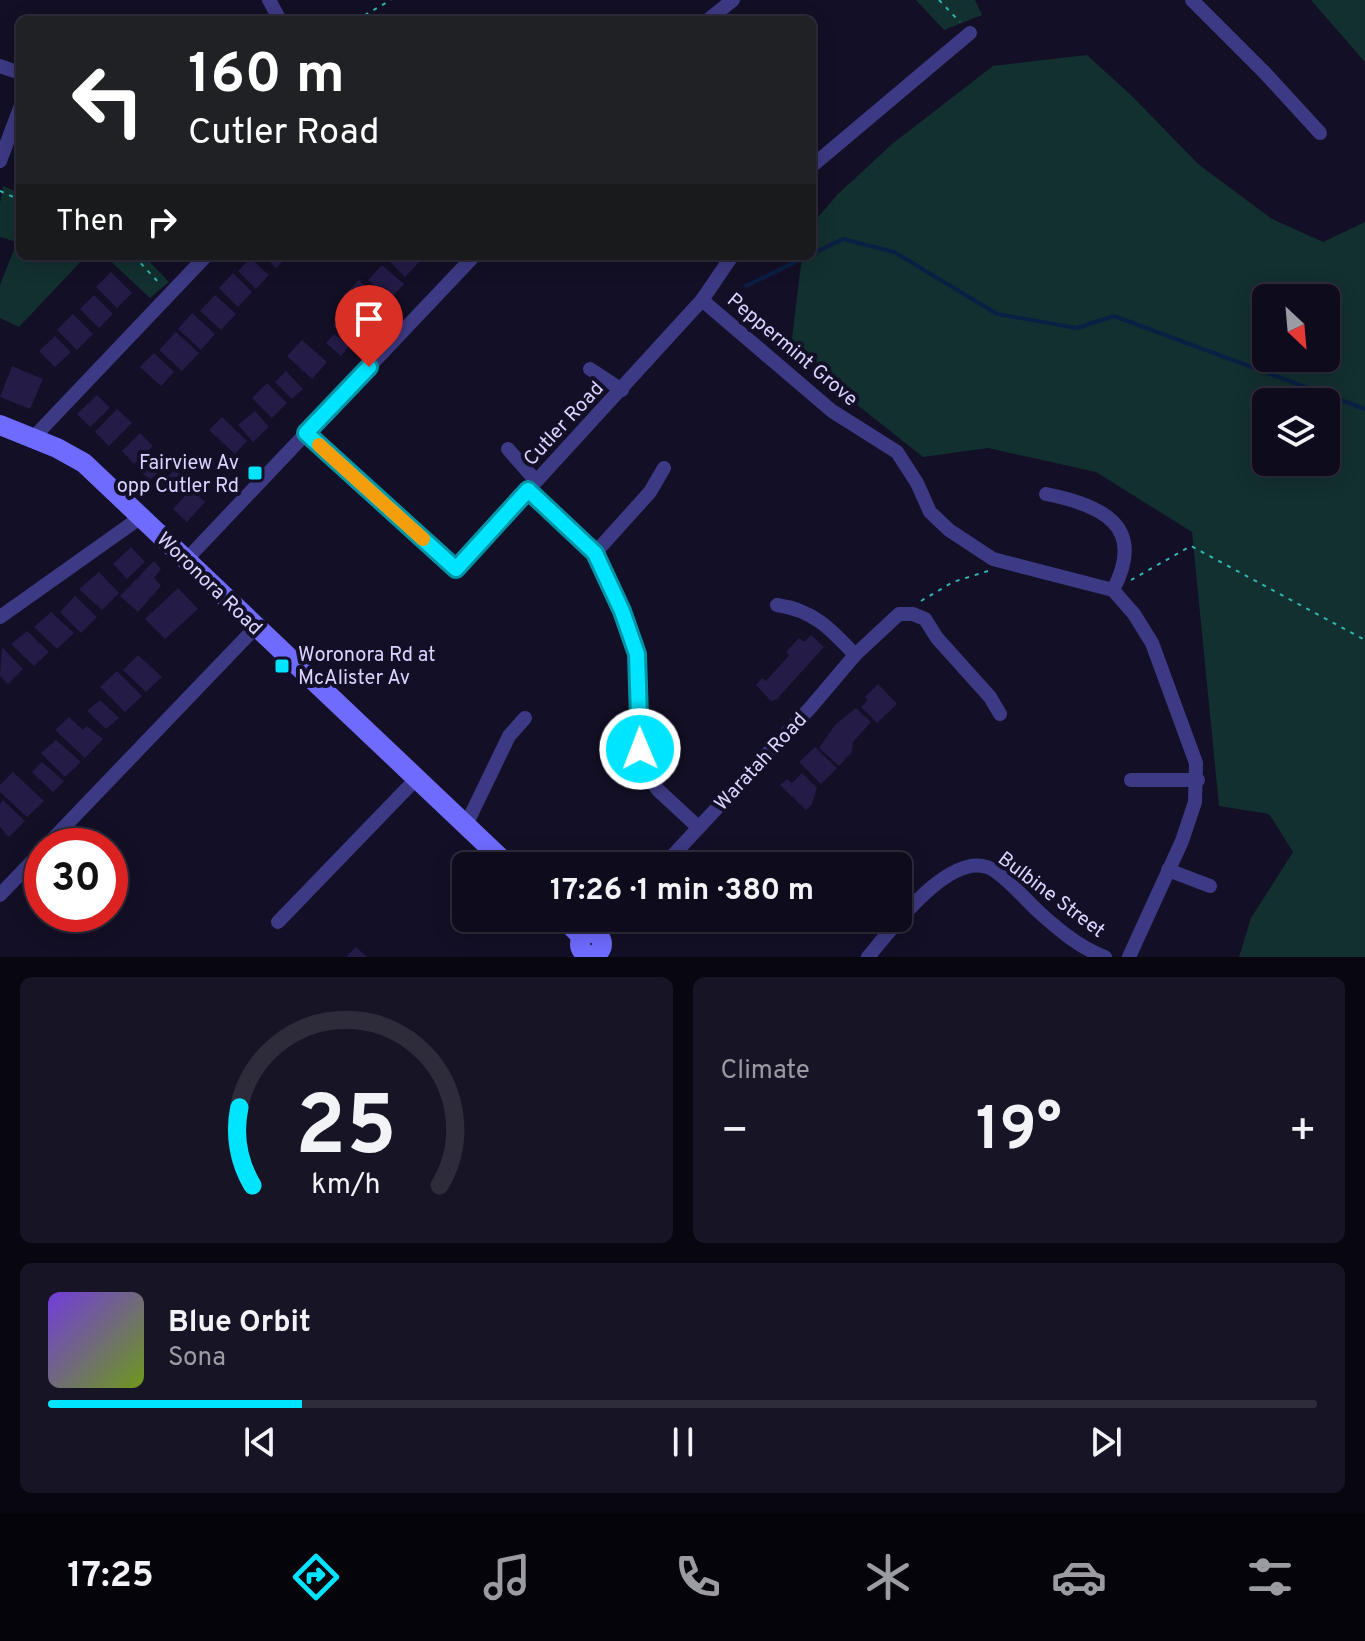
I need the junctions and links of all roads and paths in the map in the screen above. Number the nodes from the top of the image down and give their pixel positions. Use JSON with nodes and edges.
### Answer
{"nodes":[{"id":1,"x":391,"y":0,"type":"edge"},
{"id":2,"x":733,"y":0,"type":"edge"},
{"id":3,"x":939,"y":0,"type":"edge"},
{"id":4,"x":1192,"y":0,"type":"edge"},
{"id":5,"x":363,"y":16,"type":"edge"},
{"id":6,"x":713,"y":16,"type":"edge"},
{"id":7,"x":956,"y":18,"type":"dead end"},
{"id":8,"x":970,"y":33,"type":"dead end"},
{"id":9,"x":16,"y":119,"type":"edge"},
{"id":10,"x":1320,"y":133,"type":"dead end"},
{"id":11,"x":0,"y":161,"type":"edge"},
{"id":12,"x":816,"y":163,"type":"edge"},
{"id":13,"x":138,"y":260,"type":"edge"},
{"id":14,"x":202,"y":260,"type":"edge"},
{"id":15,"x":470,"y":260,"type":"edge"},
{"id":16,"x":729,"y":260,"type":"edge"},
{"id":17,"x":170,"y":294,"type":"junction"},
{"id":18,"x":702,"y":300,"type":"junction"},
{"id":19,"x":590,"y":369,"type":"dead end"},
{"id":20,"x":622,"y":390,"type":"junction"},
{"id":21,"x":0,"y":425,"type":"edge"},
{"id":22,"x":306,"y":433,"type":"junction"},
{"id":23,"x":33,"y":438,"type":"junction"},
{"id":24,"x":508,"y":449,"type":"dead end"},
{"id":25,"x":664,"y":468,"type":"dead end"},
{"id":26,"x":532,"y":485,"type":"junction"},
{"id":27,"x":1046,"y":494,"type":"dead end"},
{"id":28,"x":141,"y":517,"type":"junction"},
{"id":29,"x":595,"y":553,"type":"junction"},
{"id":30,"x":993,"y":559,"type":"junction"},
{"id":31,"x":186,"y":560,"type":"junction"},
{"id":32,"x":1113,"y":590,"type":"junction"},
{"id":33,"x":777,"y":605,"type":"dead end"},
{"id":34,"x":899,"y":614,"type":"junction"},
{"id":35,"x":0,"y":617,"type":"edge"},
{"id":36,"x":256,"y":627,"type":"junction"},
{"id":37,"x":1365,"y":640,"type":"edge"},
{"id":38,"x":855,"y":655,"type":"junction"},
{"id":39,"x":1000,"y":714,"type":"dead end"},
{"id":40,"x":525,"y":718,"type":"dead end"},
{"id":41,"x":417,"y":778,"type":"junction"},
{"id":42,"x":1131,"y":780,"type":"dead end"},
{"id":43,"x":1198,"y":780,"type":"junction"},
{"id":44,"x":466,"y":825,"type":"junction"},
{"id":45,"x":698,"y":827,"type":"junction"},
{"id":46,"x":63,"y":828,"type":"edge"},
{"id":47,"x":494,"y":852,"type":"edge"},
{"id":48,"x":676,"y":852,"type":"edge"},
{"id":49,"x":24,"y":870,"type":"edge"},
{"id":50,"x":1168,"y":870,"type":"junction"},
{"id":51,"x":1210,"y":886,"type":"dead end"},
{"id":52,"x":0,"y":895,"type":"edge"},
{"id":53,"x":278,"y":922,"type":"dead end"},
{"id":54,"x":576,"y":932,"type":"edge"},
{"id":55,"x":604,"y":932,"type":"edge"},
{"id":56,"x":590,"y":948,"type":"edge"},
{"id":57,"x":868,"y":957,"type":"edge"},
{"id":58,"x":1105,"y":957,"type":"edge"},
{"id":59,"x":1129,"y":957,"type":"edge"}],
"edges":[{"from":1,"to":5,"type":"path"},
{"from":2,"to":6,"type":"street"},
{"from":3,"to":7,"type":"path"},
{"from":4,"to":10,"type":"street"},
{"from":8,"to":12,"type":"street"},
{"from":9,"to":11,"type":"street"},
{"from":13,"to":17,"type":"path"},
{"from":14,"to":17,"type":"street"},
{"from":15,"to":22,"type":"street"},
{"from":16,"to":18,"type":"street","name":"Cutler Road"},
{"from":17,"to":23,"type":"street"},
{"from":18,"to":20,"type":"street","name":"Cutler Road"},
{"from":18,"to":30,"type":"street","name":"Peppermint Grove"},
{"from":19,"to":20,"type":"street"},
{"from":20,"to":26,"type":"street","name":"Cutler Road"},
{"from":21,"to":23,"type":"street","name":"Woronora Road"},
{"from":22,"to":26,"type":"street","name":"Cutler Road"},
{"from":22,"to":31,"type":"street"},
{"from":23,"to":28,"type":"street","name":"Woronora Road"},
{"from":24,"to":26,"type":"street"},
{"from":25,"to":29,"type":"street"},
{"from":26,"to":29,"type":"street"},
{"from":27,"to":32,"type":"street"},
{"from":28,"to":31,"type":"street","name":"Woronora Road"},
{"from":28,"to":35,"type":"street"},
{"from":29,"to":45,"type":"street"},
{"from":30,"to":32,"type":"street","name":"Peppermint Grove"},
{"from":30,"to":34,"type":"path"},
{"from":31,"to":36,"type":"street","name":"Woronora Road"},
{"from":32,"to":37,"type":"path"},
{"from":32,"to":43,"type":"street"},
{"from":33,"to":38,"type":"street"},
{"from":34,"to":38,"type":"street","name":"Waratah Road"},
{"from":34,"to":39,"type":"street"},
{"from":36,"to":41,"type":"street","name":"Woronora Road"},
{"from":36,"to":46,"type":"street"},
{"from":38,"to":45,"type":"street","name":"Waratah Road"},
{"from":40,"to":44,"type":"street"},
{"from":41,"to":44,"type":"street","name":"Woronora Road"},
{"from":41,"to":53,"type":"street"},
{"from":42,"to":43,"type":"street"},
{"from":43,"to":50,"type":"street"},
{"from":44,"to":47,"type":"street","name":"Woronora Road"},
{"from":45,"to":48,"type":"street","name":"Waratah Road"},
{"from":49,"to":52,"type":"street"},
{"from":50,"to":51,"type":"street"},
{"from":50,"to":59,"type":"street"},
{"from":54,"to":56,"type":"street"},
{"from":55,"to":56,"type":"street"},
{"from":57,"to":58,"type":"street","name":"Bulbine Street"}]}
